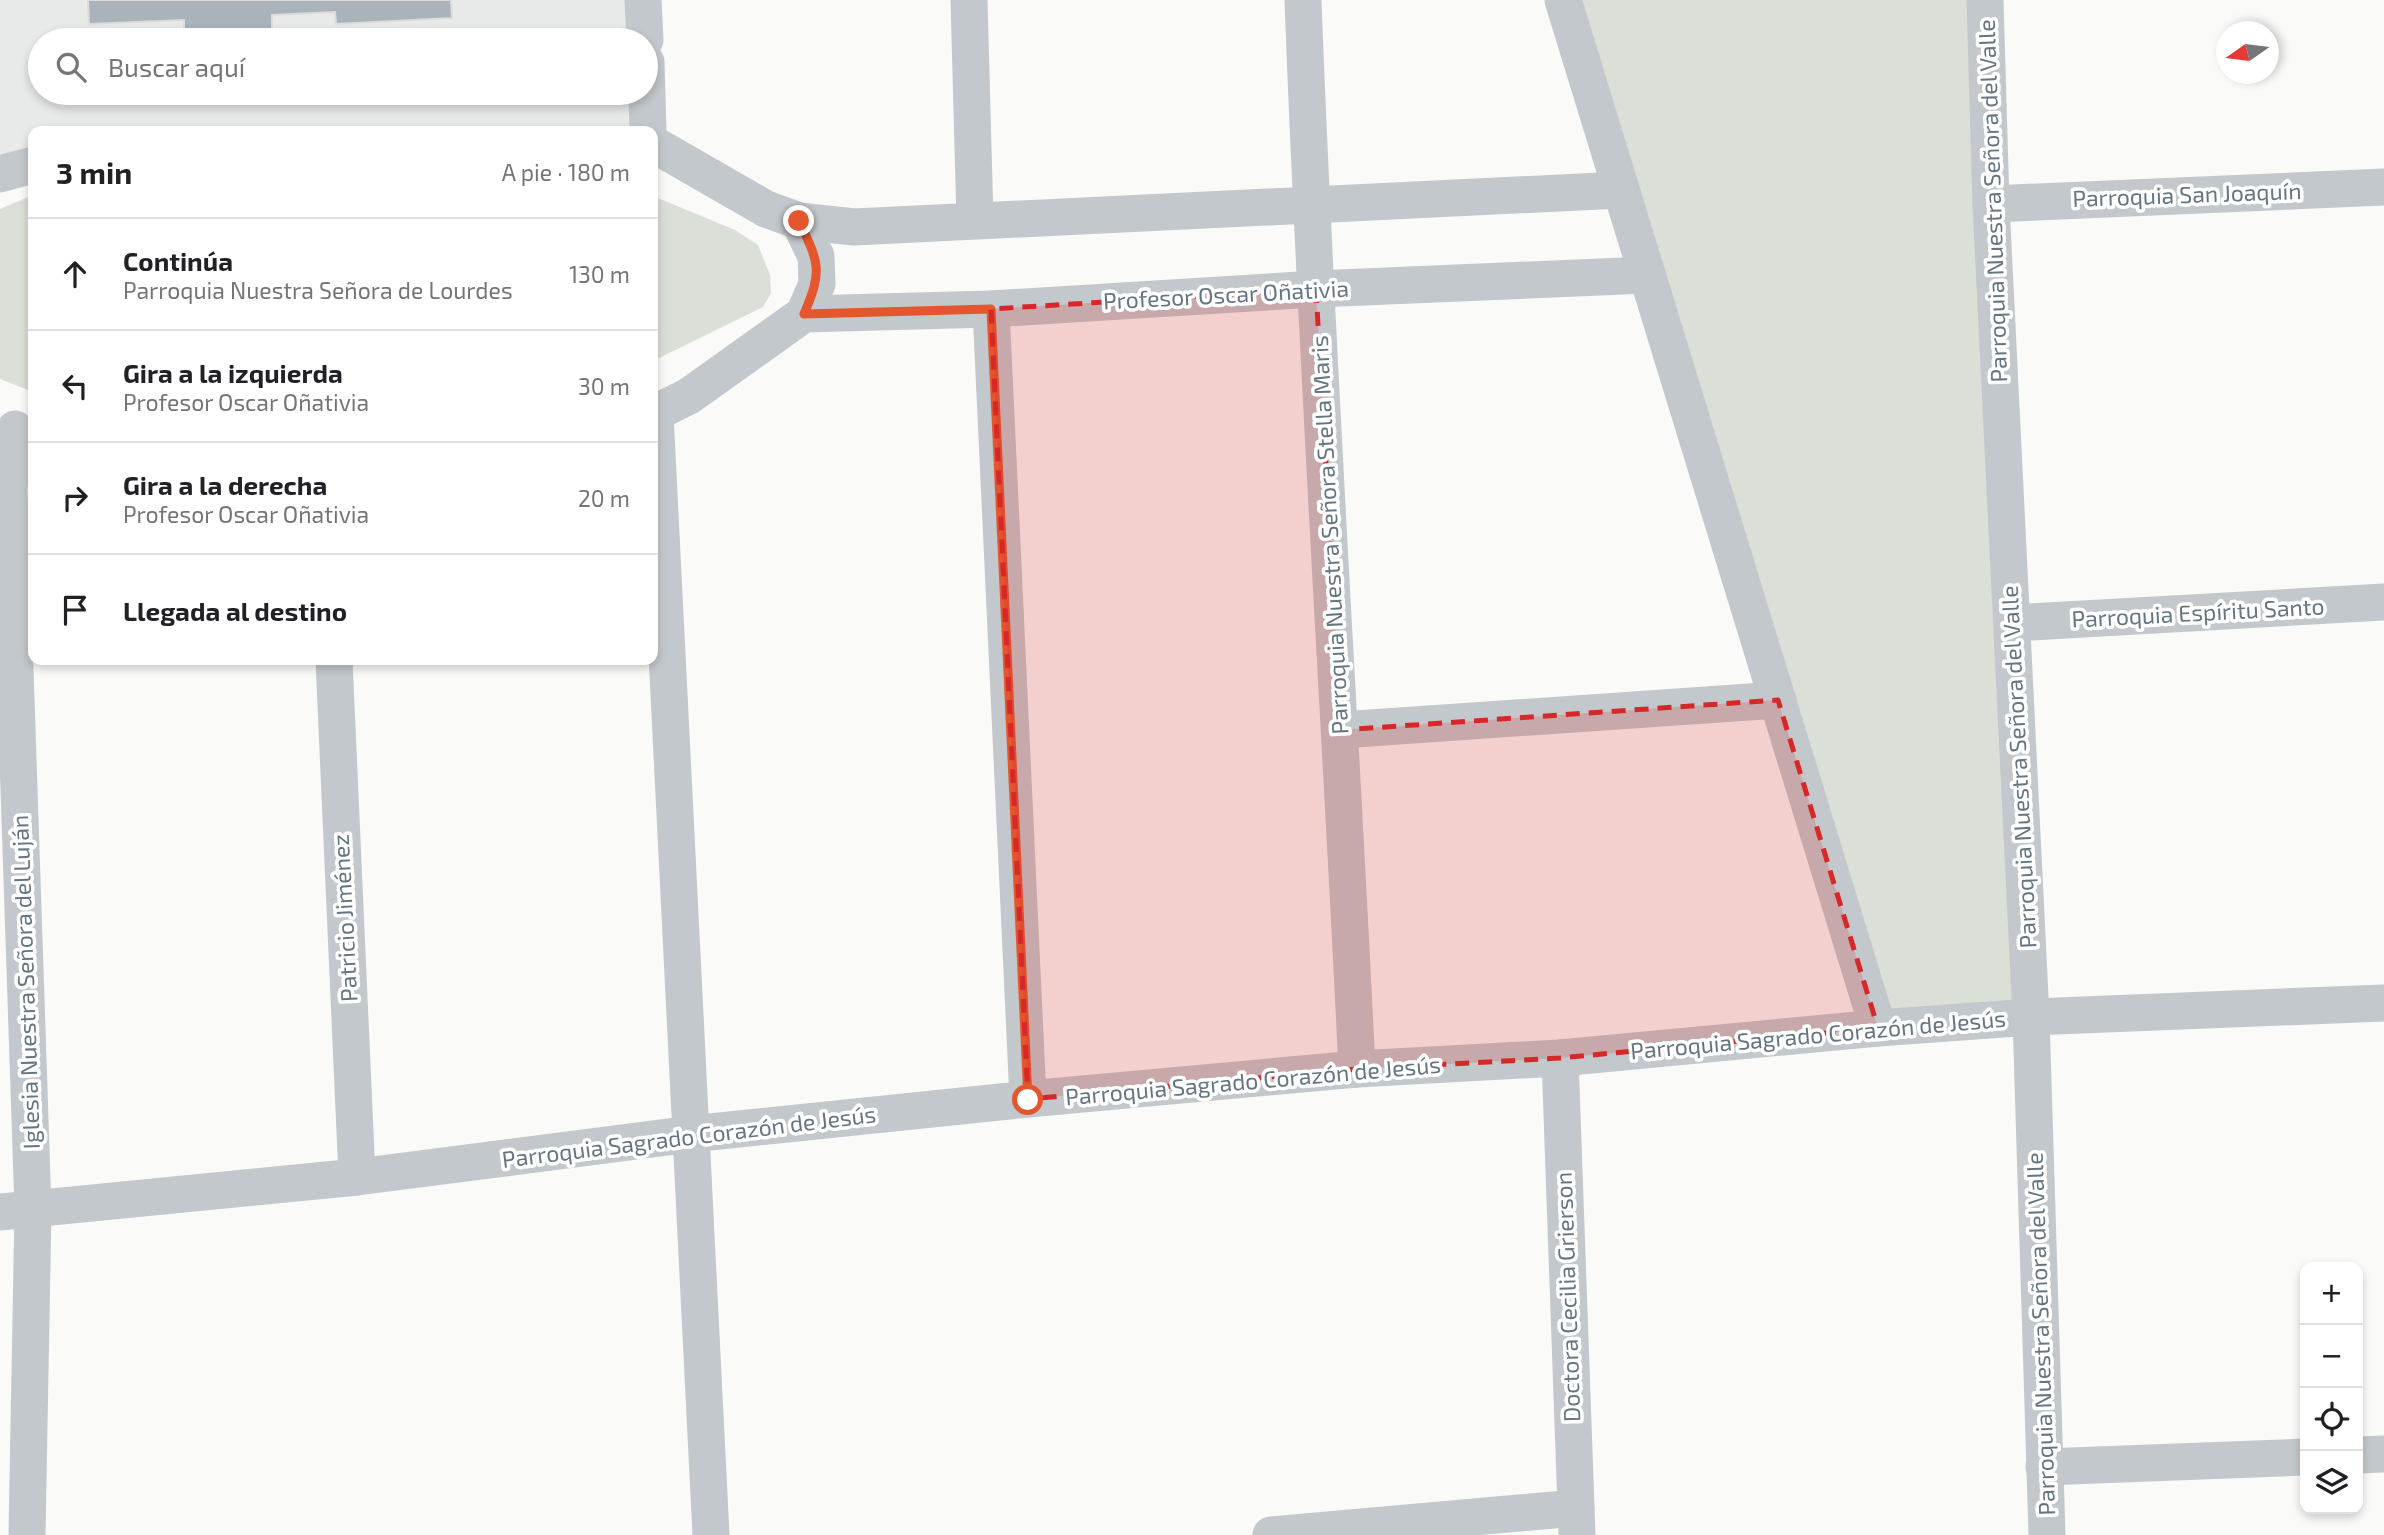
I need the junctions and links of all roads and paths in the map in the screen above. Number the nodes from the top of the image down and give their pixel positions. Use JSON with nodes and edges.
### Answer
{"nodes":[{"id":1,"x":643,"y":0,"type":"edge"},
{"id":2,"x":969,"y":0,"type":"edge"},
{"id":3,"x":1303,"y":0,"type":"edge"},
{"id":4,"x":1563,"y":0,"type":"edge"},
{"id":5,"x":1985,"y":0,"type":"edge"},
{"id":6,"x":644,"y":28,"type":"edge"},
{"id":7,"x":647,"y":105,"type":"edge"},
{"id":8,"x":648,"y":126,"type":"edge"},
{"id":9,"x":658,"y":147,"type":"edge"},
{"id":10,"x":2384,"y":187,"type":"edge"},
{"id":11,"x":1621,"y":190,"type":"junction"},
{"id":12,"x":1311,"y":204,"type":"junction"},
{"id":13,"x":1991,"y":204,"type":"junction"},
{"id":14,"x":975,"y":220,"type":"junction"},
{"id":15,"x":799,"y":221,"type":"junction"},
{"id":16,"x":1647,"y":275,"type":"junction"},
{"id":17,"x":1316,"y":289,"type":"junction"},
{"id":18,"x":991,"y":309,"type":"junction"},
{"id":19,"x":804,"y":314,"type":"junction"},
{"id":20,"x":658,"y":412,"type":"edge"},
{"id":21,"x":16,"y":429,"type":"edge"},
{"id":22,"x":658,"y":492,"type":"edge"},
{"id":23,"x":2384,"y":602,"type":"edge"},
{"id":24,"x":2012,"y":623,"type":"junction"},
{"id":25,"x":334,"y":665,"type":"edge"},
{"id":26,"x":1778,"y":700,"type":"junction"},
{"id":27,"x":1341,"y":730,"type":"junction"},
{"id":28,"x":2384,"y":1003,"type":"edge"},
{"id":29,"x":2031,"y":1017,"type":"junction"},
{"id":30,"x":1878,"y":1028,"type":"junction"},
{"id":31,"x":1560,"y":1058,"type":"junction"},
{"id":32,"x":1357,"y":1069,"type":"junction"},
{"id":33,"x":1028,"y":1100,"type":"junction"},
{"id":34,"x":691,"y":1134,"type":"junction"},
{"id":35,"x":357,"y":1177,"type":"junction"},
{"id":36,"x":17,"y":1210,"type":"edge"},
{"id":37,"x":2384,"y":1454,"type":"edge"},
{"id":38,"x":2363,"y":1455,"type":"edge"},
{"id":39,"x":2300,"y":1457,"type":"edge"},
{"id":40,"x":2044,"y":1467,"type":"junction"},
{"id":41,"x":1576,"y":1521,"type":"edge"},
{"id":42,"x":27,"y":1535,"type":"edge"},
{"id":43,"x":710,"y":1535,"type":"edge"},
{"id":44,"x":1271,"y":1535,"type":"edge"},
{"id":45,"x":2047,"y":1535,"type":"edge"}],
"edges":[{"from":1,"to":6,"type":"street"},
{"from":2,"to":14,"type":"street"},
{"from":3,"to":12,"type":"street","name":"Parroquia Nuestra Señora Stella Maris"},
{"from":4,"to":11,"type":"street"},
{"from":5,"to":13,"type":"street","name":"Parroquia Nuestra Señora del Valle"},
{"from":7,"to":8,"type":"street"},
{"from":9,"to":15,"type":"street"},
{"from":10,"to":13,"type":"street","name":"Parroquia San Joaquín"},
{"from":11,"to":12,"type":"street"},
{"from":11,"to":16,"type":"street"},
{"from":12,"to":14,"type":"street"},
{"from":12,"to":17,"type":"street","name":"Parroquia Nuestra Señora Stella Maris"},
{"from":13,"to":24,"type":"street","name":"Parroquia Nuestra Señora del Valle"},
{"from":14,"to":15,"type":"street"},
{"from":15,"to":19,"type":"street"},
{"from":16,"to":17,"type":"street","name":"Profesor Oscar Oñativia"},
{"from":16,"to":26,"type":"street"},
{"from":17,"to":18,"type":"street","name":"Profesor Oscar Oñativia"},
{"from":17,"to":27,"type":"street","name":"Parroquia Nuestra Señora Stella Maris"},
{"from":18,"to":19,"type":"street","name":"Profesor Oscar Oñativia"},
{"from":18,"to":33,"type":"street"},
{"from":19,"to":20,"type":"street"},
{"from":21,"to":36,"type":"street","name":"Iglesia Nuestra Señora del Luján"},
{"from":22,"to":34,"type":"street"},
{"from":23,"to":24,"type":"street","name":"Parroquia Espíritu Santo"},
{"from":24,"to":29,"type":"street","name":"Parroquia Nuestra Señora del Valle"},
{"from":25,"to":35,"type":"street","name":"Patricio Jiménez"},
{"from":26,"to":27,"type":"street"},
{"from":26,"to":30,"type":"street"},
{"from":27,"to":32,"type":"street","name":"Parroquia Nuestra Señora Stella Maris"},
{"from":28,"to":29,"type":"street","name":"Parroquia Sagrado Corazón de Jesús"},
{"from":29,"to":30,"type":"street","name":"Parroquia Sagrado Corazón de Jesús"},
{"from":29,"to":40,"type":"street","name":"Parroquia Nuestra Señora del Valle"},
{"from":30,"to":31,"type":"street","name":"Parroquia Sagrado Corazón de Jesús"},
{"from":31,"to":32,"type":"street","name":"Parroquia Sagrado Corazón de Jesús"},
{"from":31,"to":41,"type":"street","name":"Doctora Cecilia Grierson"},
{"from":32,"to":33,"type":"street","name":"Parroquia Sagrado Corazón de Jesús"},
{"from":33,"to":34,"type":"street","name":"Parroquia Sagrado Corazón de Jesús"},
{"from":34,"to":35,"type":"street","name":"Parroquia Sagrado Corazón de Jesús"},
{"from":34,"to":43,"type":"street"},
{"from":35,"to":36,"type":"street","name":"Parroquia Sagrado Corazón de Jesús"},
{"from":36,"to":42,"type":"street","name":"Iglesia Nuestra Señora del Luján"},
{"from":37,"to":38,"type":"street"},
{"from":39,"to":40,"type":"street"},
{"from":40,"to":45,"type":"street","name":"Parroquia Nuestra Señora del Valle"},
{"from":41,"to":44,"type":"street"}]}
